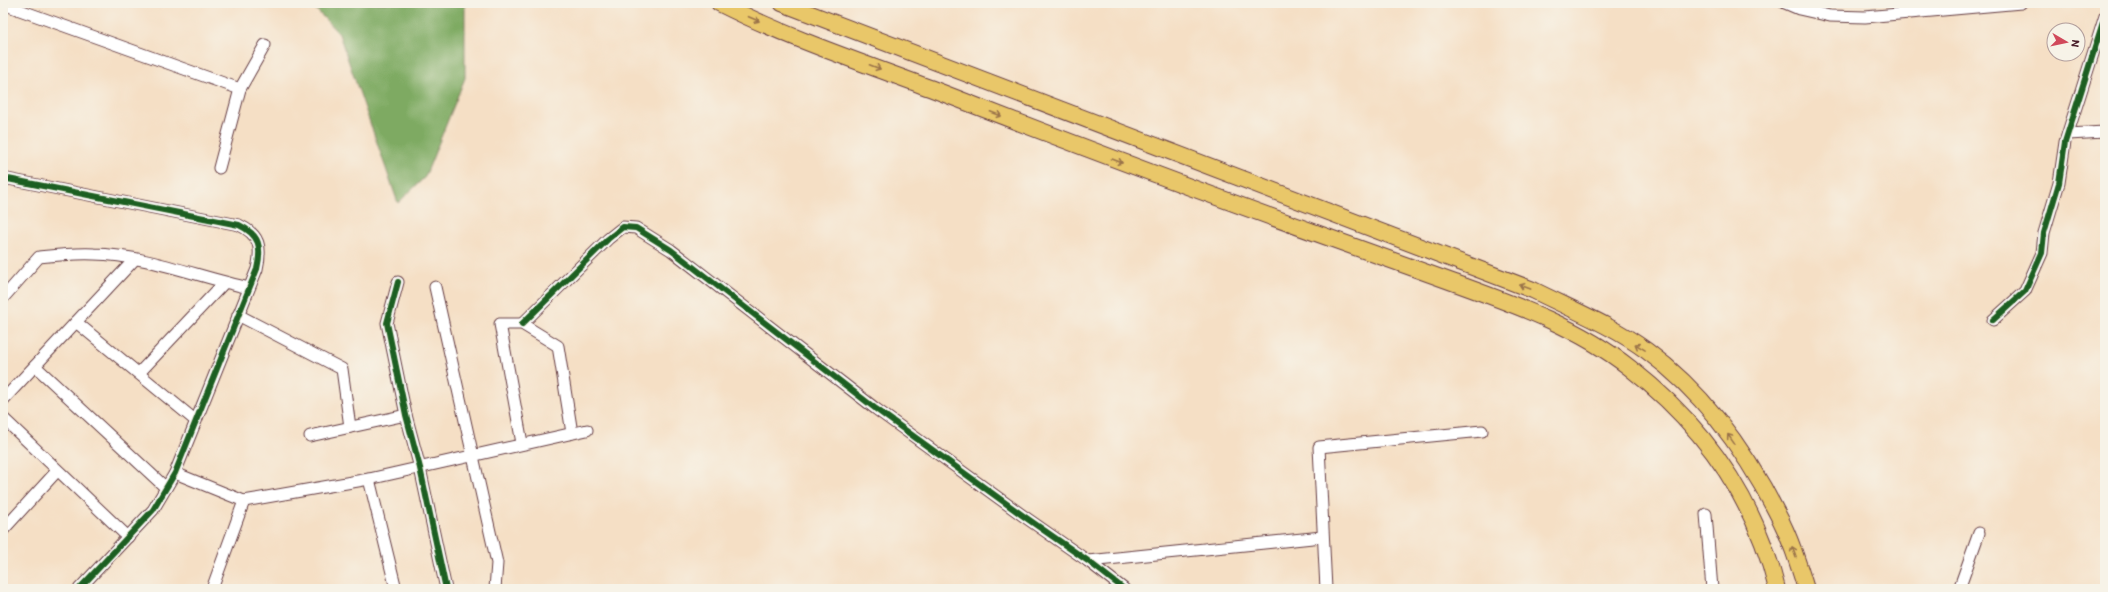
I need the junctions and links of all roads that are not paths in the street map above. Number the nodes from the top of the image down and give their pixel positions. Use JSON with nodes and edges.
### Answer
{"nodes":[{"id":1,"x":719,"y":3,"type":"edge"},
{"id":2,"x":782,"y":3,"type":"edge"},
{"id":3,"x":1785,"y":3,"type":"edge"},
{"id":4,"x":2021,"y":3,"type":"edge"},
{"id":5,"x":3,"y":4,"type":"edge"},
{"id":6,"x":23,"y":7,"type":"edge"},
{"id":7,"x":2105,"y":16,"type":"edge"},
{"id":8,"x":265,"y":45,"type":"dead end"},
{"id":9,"x":240,"y":89,"type":"junction"},
{"id":10,"x":2105,"y":132,"type":"edge"},
{"id":11,"x":2068,"y":134,"type":"junction"},
{"id":12,"x":219,"y":168,"type":"dead end"},
{"id":13,"x":3,"y":178,"type":"edge"},
{"id":14,"x":135,"y":259,"type":"junction"},
{"id":15,"x":224,"y":282,"type":"junction"},
{"id":16,"x":398,"y":282,"type":"dead end"},
{"id":17,"x":435,"y":287,"type":"dead end"},
{"id":18,"x":249,"y":288,"type":"junction"},
{"id":19,"x":3,"y":298,"type":"edge"},
{"id":20,"x":238,"y":315,"type":"junction"},
{"id":21,"x":1992,"y":320,"type":"dead end"},
{"id":22,"x":76,"y":322,"type":"junction"},
{"id":23,"x":522,"y":324,"type":"junction"},
{"id":24,"x":35,"y":366,"type":"junction"},
{"id":25,"x":139,"y":373,"type":"junction"},
{"id":26,"x":6,"y":393,"type":"edge"},
{"id":27,"x":406,"y":415,"type":"junction"},
{"id":28,"x":3,"y":418,"type":"edge"},
{"id":29,"x":196,"y":421,"type":"junction"},
{"id":30,"x":350,"y":427,"type":"junction"},
{"id":31,"x":587,"y":430,"type":"dead end"},
{"id":32,"x":1482,"y":431,"type":"dead end"},
{"id":33,"x":572,"y":433,"type":"junction"},
{"id":34,"x":310,"y":436,"type":"dead end"},
{"id":35,"x":522,"y":444,"type":"junction"},
{"id":36,"x":473,"y":455,"type":"junction"},
{"id":37,"x":420,"y":468,"type":"junction"},
{"id":38,"x":57,"y":471,"type":"junction"},
{"id":39,"x":175,"y":473,"type":"junction"},
{"id":40,"x":370,"y":479,"type":"junction"},
{"id":41,"x":166,"y":488,"type":"junction"},
{"id":42,"x":244,"y":501,"type":"junction"},
{"id":43,"x":1706,"y":514,"type":"dead end"},
{"id":44,"x":3,"y":530,"type":"edge"},
{"id":45,"x":1979,"y":533,"type":"dead end"},
{"id":46,"x":128,"y":537,"type":"junction"},
{"id":47,"x":1322,"y":537,"type":"junction"},
{"id":48,"x":1088,"y":561,"type":"junction"},
{"id":49,"x":78,"y":589,"type":"edge"},
{"id":50,"x":212,"y":589,"type":"edge"},
{"id":51,"x":396,"y":589,"type":"edge"},
{"id":52,"x":446,"y":589,"type":"edge"},
{"id":53,"x":495,"y":589,"type":"edge"},
{"id":54,"x":1124,"y":589,"type":"edge"},
{"id":55,"x":1326,"y":589,"type":"edge"},
{"id":56,"x":1712,"y":589,"type":"edge"},
{"id":57,"x":1777,"y":589,"type":"edge"},
{"id":58,"x":1806,"y":589,"type":"edge"},
{"id":59,"x":1960,"y":589,"type":"edge"}],
"edges":[{"from":1,"to":57,"type":"highway","one_way":true},
{"from":58,"to":2,"type":"highway","one_way":true},
{"from":3,"to":4,"type":"street"},
{"from":5,"to":6,"type":"street"},
{"from":6,"to":9,"type":"street"},
{"from":7,"to":11,"type":"street"},
{"from":8,"to":9,"type":"street"},
{"from":9,"to":12,"type":"street"},
{"from":10,"to":11,"type":"street"},
{"from":11,"to":21,"type":"street"},
{"from":13,"to":18,"type":"street"},
{"from":14,"to":15,"type":"street"},
{"from":14,"to":19,"type":"street"},
{"from":14,"to":22,"type":"street"},
{"from":15,"to":18,"type":"street"},
{"from":15,"to":25,"type":"street"},
{"from":16,"to":27,"type":"street"},
{"from":17,"to":36,"type":"street"},
{"from":18,"to":20,"type":"street"},
{"from":20,"to":29,"type":"street"},
{"from":20,"to":30,"type":"street"},
{"from":22,"to":24,"type":"street"},
{"from":22,"to":25,"type":"street"},
{"from":23,"to":33,"type":"street"},
{"from":23,"to":35,"type":"street"},
{"from":23,"to":48,"type":"street"},
{"from":24,"to":26,"type":"street"},
{"from":24,"to":41,"type":"street"},
{"from":25,"to":29,"type":"street"},
{"from":27,"to":30,"type":"street"},
{"from":27,"to":37,"type":"street"},
{"from":28,"to":38,"type":"street"},
{"from":29,"to":39,"type":"street"},
{"from":30,"to":34,"type":"street"},
{"from":31,"to":33,"type":"street"},
{"from":32,"to":47,"type":"street"},
{"from":33,"to":35,"type":"street"},
{"from":35,"to":36,"type":"street"},
{"from":36,"to":37,"type":"street"},
{"from":36,"to":53,"type":"street"},
{"from":37,"to":40,"type":"street"},
{"from":37,"to":52,"type":"street"},
{"from":38,"to":44,"type":"street"},
{"from":38,"to":46,"type":"street"},
{"from":39,"to":41,"type":"street"},
{"from":39,"to":42,"type":"street"},
{"from":40,"to":42,"type":"street"},
{"from":40,"to":51,"type":"street"},
{"from":41,"to":46,"type":"street"},
{"from":42,"to":50,"type":"street"},
{"from":43,"to":56,"type":"street"},
{"from":45,"to":59,"type":"street"},
{"from":46,"to":49,"type":"street"},
{"from":47,"to":48,"type":"street"},
{"from":47,"to":55,"type":"street"},
{"from":48,"to":54,"type":"street"}]}
